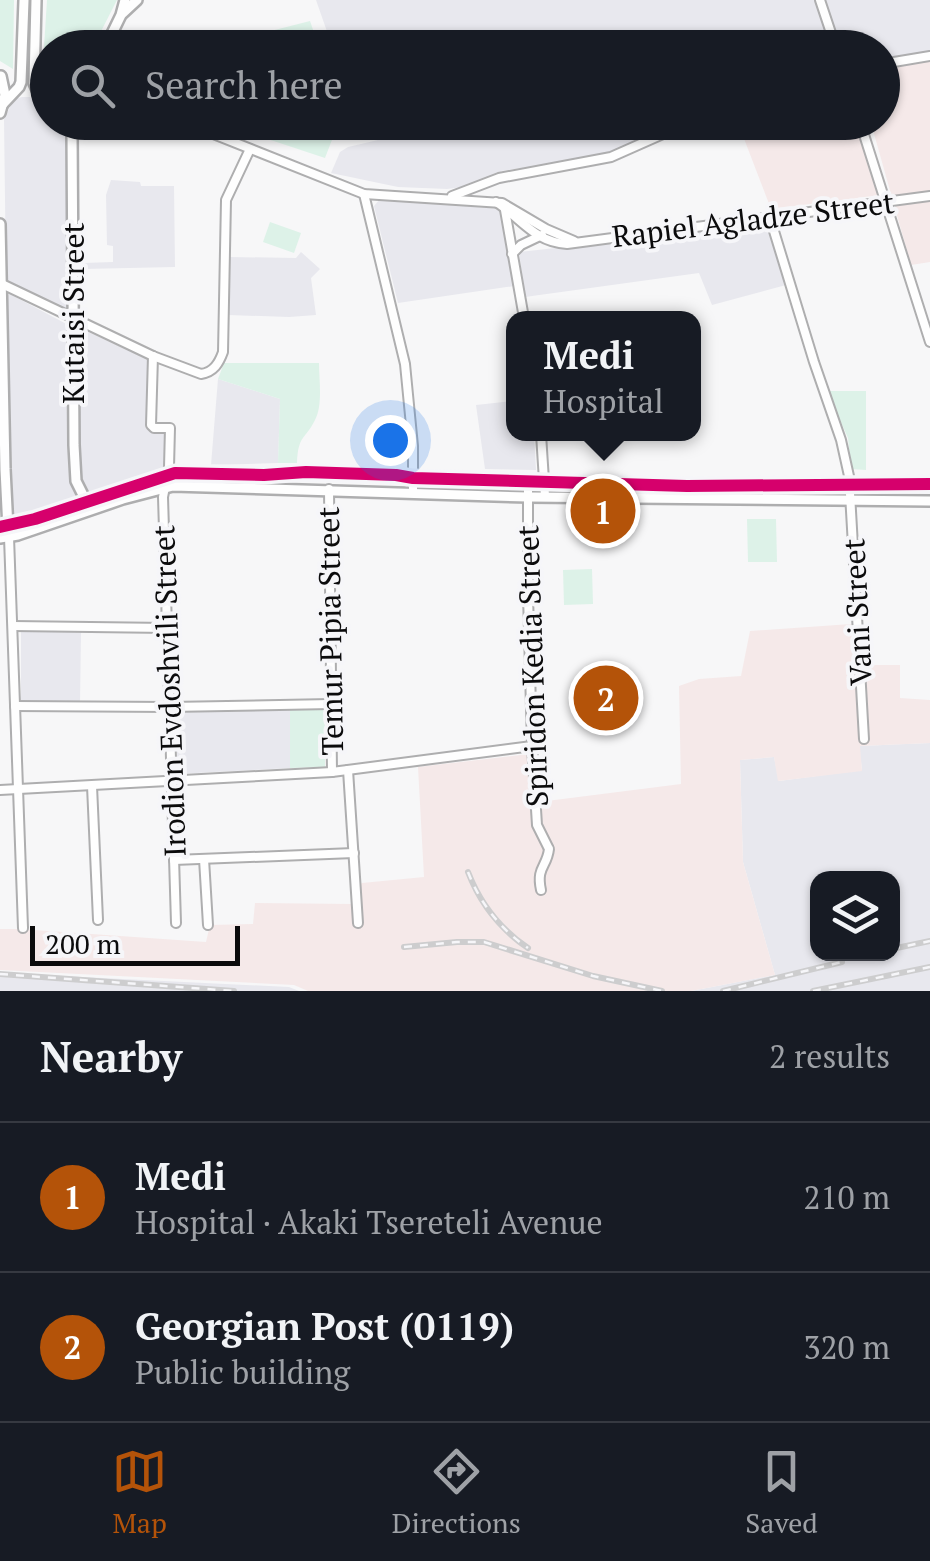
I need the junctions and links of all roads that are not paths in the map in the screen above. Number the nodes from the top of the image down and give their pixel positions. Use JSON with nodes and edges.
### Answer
{"nodes":[{"id":1,"x":24,"y":0,"type":"edge"},
{"id":2,"x":36,"y":0,"type":"edge"},
{"id":3,"x":125,"y":0,"type":"edge"},
{"id":4,"x":137,"y":0,"type":"edge"},
{"id":5,"x":820,"y":0,"type":"edge"},
{"id":6,"x":122,"y":14,"type":"junction"},
{"id":7,"x":30,"y":19,"type":"junction"},
{"id":8,"x":31,"y":30,"type":"edge"},
{"id":9,"x":114,"y":30,"type":"edge"},
{"id":10,"x":830,"y":30,"type":"edge"},
{"id":11,"x":930,"y":56,"type":"edge"},
{"id":12,"x":900,"y":61,"type":"edge"},
{"id":13,"x":21,"y":72,"type":"junction"},
{"id":14,"x":0,"y":75,"type":"edge"},
{"id":15,"x":2,"y":109,"type":"edge"},
{"id":16,"x":72,"y":140,"type":"edge"},
{"id":17,"x":227,"y":140,"type":"edge"},
{"id":18,"x":650,"y":140,"type":"edge"},
{"id":19,"x":866,"y":140,"type":"edge"},
{"id":20,"x":250,"y":149,"type":"junction"},
{"id":21,"x":364,"y":194,"type":"junction"},
{"id":22,"x":930,"y":196,"type":"edge"},
{"id":23,"x":446,"y":198,"type":"junction"},
{"id":24,"x":886,"y":202,"type":"junction"},
{"id":25,"x":500,"y":205,"type":"junction"},
{"id":26,"x":770,"y":218,"type":"junction"},
{"id":27,"x":535,"y":222,"type":"junction"},
{"id":28,"x":0,"y":224,"type":"edge"},
{"id":29,"x":546,"y":229,"type":"junction"},
{"id":30,"x":528,"y":230,"type":"junction"},
{"id":31,"x":539,"y":238,"type":"junction"},
{"id":32,"x":576,"y":242,"type":"junction"},
{"id":33,"x":512,"y":254,"type":"junction"},
{"id":34,"x":0,"y":283,"type":"edge"},
{"id":35,"x":523,"y":311,"type":"edge"},
{"id":36,"x":74,"y":319,"type":"junction"},
{"id":37,"x":930,"y":342,"type":"edge"},
{"id":38,"x":154,"y":356,"type":"junction"},
{"id":39,"x":542,"y":441,"type":"edge"},
{"id":40,"x":167,"y":476,"type":"junction"},
{"id":41,"x":413,"y":478,"type":"junction"},
{"id":42,"x":528,"y":482,"type":"junction"},
{"id":43,"x":545,"y":482,"type":"junction"},
{"id":44,"x":850,"y":484,"type":"junction"},
{"id":45,"x":930,"y":484,"type":"edge"},
{"id":46,"x":164,"y":488,"type":"junction"},
{"id":47,"x":328,"y":490,"type":"junction"},
{"id":48,"x":413,"y":492,"type":"junction"},
{"id":49,"x":545,"y":496,"type":"junction"},
{"id":50,"x":528,"y":497,"type":"junction"},
{"id":51,"x":851,"y":500,"type":"junction"},
{"id":52,"x":86,"y":501,"type":"junction"},
{"id":53,"x":930,"y":501,"type":"edge"},
{"id":54,"x":4,"y":532,"type":"edge"},
{"id":55,"x":13,"y":626,"type":"junction"},
{"id":56,"x":168,"y":628,"type":"junction"},
{"id":57,"x":0,"y":669,"type":"edge"},
{"id":58,"x":14,"y":669,"type":"junction"},
{"id":59,"x":331,"y":704,"type":"junction"},
{"id":60,"x":15,"y":706,"type":"junction"},
{"id":61,"x":170,"y":707,"type":"junction"},
{"id":62,"x":864,"y":739,"type":"dead end"},
{"id":63,"x":532,"y":746,"type":"junction"},
{"id":64,"x":348,"y":770,"type":"junction"},
{"id":65,"x":332,"y":772,"type":"junction"},
{"id":66,"x":172,"y":781,"type":"junction"},
{"id":67,"x":92,"y":786,"type":"junction"},
{"id":68,"x":18,"y":789,"type":"junction"},
{"id":69,"x":0,"y":790,"type":"edge"},
{"id":70,"x":354,"y":853,"type":"junction"},
{"id":71,"x":204,"y":859,"type":"junction"},
{"id":72,"x":174,"y":860,"type":"junction"},
{"id":73,"x":541,"y":890,"type":"dead end"},
{"id":74,"x":98,"y":920,"type":"dead end"},
{"id":75,"x":176,"y":923,"type":"dead end"},
{"id":76,"x":358,"y":923,"type":"dead end"},
{"id":77,"x":208,"y":925,"type":"dead end"},
{"id":78,"x":23,"y":928,"type":"dead end"}],
"edges":[{"from":1,"to":7,"type":"main road"},
{"from":2,"to":7,"type":"main road"},
{"from":3,"to":6,"type":"main road"},
{"from":4,"to":6,"type":"main road"},
{"from":5,"to":10,"type":"street"},
{"from":6,"to":9,"type":"main road"},
{"from":7,"to":8,"type":"main road"},
{"from":7,"to":13,"type":"main road"},
{"from":11,"to":12,"type":"street"},
{"from":13,"to":14,"type":"main road"},
{"from":13,"to":15,"type":"main road"},
{"from":14,"to":15,"type":"main road"},
{"from":16,"to":36,"type":"main road","name":"Kutaisi Street"},
{"from":17,"to":20,"type":"street","name":"Rapiel Agladze Street"},
{"from":18,"to":23,"type":"street"},
{"from":19,"to":24,"type":"street"},
{"from":20,"to":21,"type":"street","name":"Rapiel Agladze Street"},
{"from":20,"to":38,"type":"street"},
{"from":21,"to":23,"type":"street","name":"Rapiel Agladze Street"},
{"from":21,"to":41,"type":"street"},
{"from":22,"to":24,"type":"street","name":"Rapiel Agladze Street"},
{"from":23,"to":25,"type":"street","name":"Rapiel Agladze Street"},
{"from":24,"to":26,"type":"street","name":"Rapiel Agladze Street"},
{"from":24,"to":37,"type":"street"},
{"from":25,"to":27,"type":"street","name":"Rapiel Agladze Street"},
{"from":25,"to":30,"type":"street","name":"Rapiel Agladze Street"},
{"from":25,"to":33,"type":"street"},
{"from":26,"to":32,"type":"street","name":"Rapiel Agladze Street"},
{"from":26,"to":44,"type":"street","name":"Vani Street"},
{"from":27,"to":29,"type":"street","name":"Rapiel Agladze Street"},
{"from":27,"to":30,"type":"street"},
{"from":28,"to":34,"type":"main road"},
{"from":29,"to":31,"type":"street"},
{"from":29,"to":32,"type":"street","name":"Rapiel Agladze Street"},
{"from":30,"to":31,"type":"street","name":"Rapiel Agladze Street"},
{"from":30,"to":33,"type":"street"},
{"from":31,"to":32,"type":"street","name":"Rapiel Agladze Street"},
{"from":31,"to":33,"type":"street"},
{"from":33,"to":35,"type":"street"},
{"from":34,"to":36,"type":"street"},
{"from":34,"to":54,"type":"main road"},
{"from":36,"to":38,"type":"street"},
{"from":36,"to":52,"type":"main road","name":"Kutaisi Street"},
{"from":38,"to":40,"type":"street","name":"Irodion Evdoshvili Street"},
{"from":39,"to":43,"type":"street"},
{"from":40,"to":41,"type":"main road"},
{"from":40,"to":46,"type":"street","name":"Irodion Evdoshvili Street"},
{"from":40,"to":52,"type":"main road"},
{"from":41,"to":42,"type":"main road"},
{"from":41,"to":48,"type":"street"},
{"from":42,"to":43,"type":"main road"},
{"from":42,"to":50,"type":"street","name":"Spiridon Kedia Street"},
{"from":43,"to":44,"type":"main road"},
{"from":43,"to":49,"type":"street"},
{"from":44,"to":45,"type":"main road"},
{"from":44,"to":51,"type":"street","name":"Vani Street"},
{"from":46,"to":47,"type":"main road"},
{"from":46,"to":54,"type":"main road"},
{"from":46,"to":56,"type":"street","name":"Irodion Evdoshvili Street"},
{"from":47,"to":48,"type":"main road"},
{"from":47,"to":59,"type":"street","name":"Temur Pipia Street"},
{"from":48,"to":50,"type":"main road"},
{"from":49,"to":50,"type":"main road"},
{"from":49,"to":51,"type":"main road"},
{"from":50,"to":63,"type":"street","name":"Spiridon Kedia Street"},
{"from":51,"to":53,"type":"main road"},
{"from":51,"to":62,"type":"street","name":"Vani Street"},
{"from":52,"to":54,"type":"main road"},
{"from":54,"to":55,"type":"street"},
{"from":55,"to":56,"type":"street"},
{"from":55,"to":58,"type":"street"},
{"from":56,"to":61,"type":"street","name":"Irodion Evdoshvili Street"},
{"from":57,"to":58,"type":"street"},
{"from":58,"to":60,"type":"street"},
{"from":59,"to":61,"type":"street"},
{"from":59,"to":65,"type":"street","name":"Temur Pipia Street"},
{"from":60,"to":61,"type":"street"},
{"from":60,"to":68,"type":"street"},
{"from":61,"to":66,"type":"street","name":"Irodion Evdoshvili Street"},
{"from":63,"to":64,"type":"street"},
{"from":63,"to":73,"type":"street","name":"Spiridon Kedia Street"},
{"from":64,"to":65,"type":"street"},
{"from":64,"to":70,"type":"street","name":"Temur Pipia Street"},
{"from":65,"to":66,"type":"street"},
{"from":66,"to":67,"type":"street"},
{"from":66,"to":72,"type":"street","name":"Irodion Evdoshvili Street"},
{"from":67,"to":68,"type":"street"},
{"from":67,"to":74,"type":"street"},
{"from":68,"to":69,"type":"street"},
{"from":68,"to":78,"type":"street"},
{"from":70,"to":71,"type":"street"},
{"from":70,"to":76,"type":"street","name":"Temur Pipia Street"},
{"from":71,"to":72,"type":"street"},
{"from":71,"to":77,"type":"street"},
{"from":72,"to":75,"type":"street","name":"Irodion Evdoshvili Street"}]}
